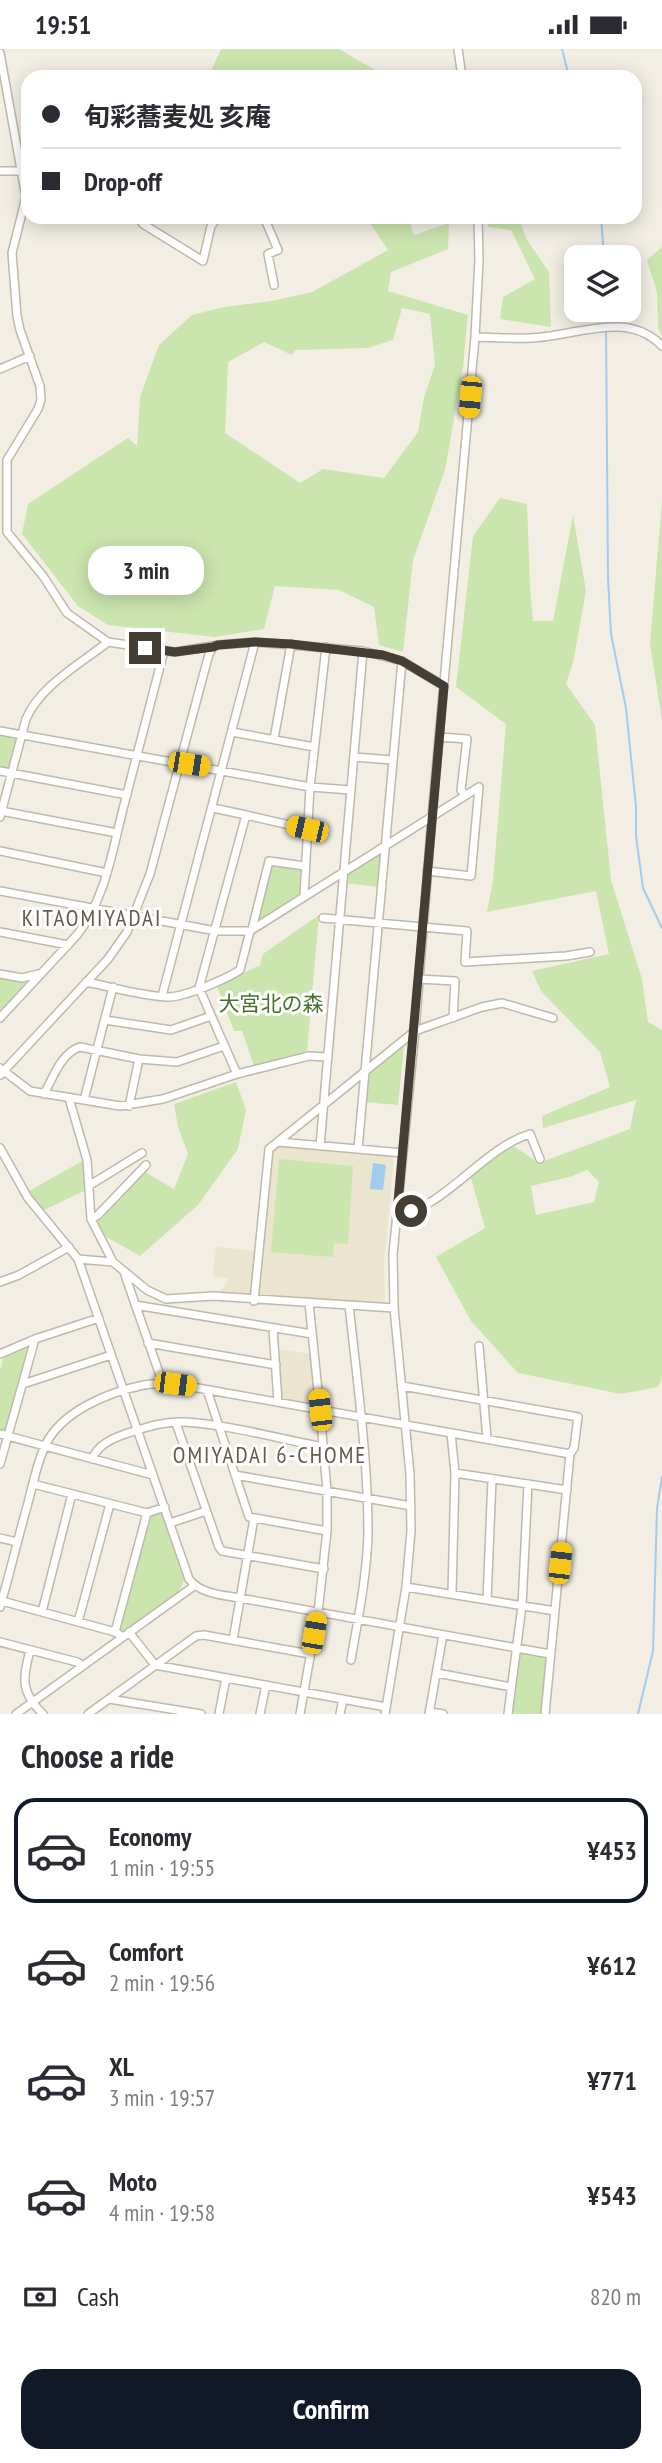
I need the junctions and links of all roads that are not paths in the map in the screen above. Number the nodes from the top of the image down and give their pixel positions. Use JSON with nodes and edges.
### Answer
{"nodes":[{"id":1,"x":458,"y":49,"type":"edge"},
{"id":2,"x":0,"y":53,"type":"edge"},
{"id":3,"x":461,"y":70,"type":"edge"},
{"id":4,"x":21,"y":166,"type":"edge"},
{"id":5,"x":0,"y":171,"type":"edge"},
{"id":6,"x":21,"y":171,"type":"edge"},
{"id":7,"x":21,"y":215,"type":"edge"},
{"id":8,"x":143,"y":224,"type":"edge"},
{"id":9,"x":213,"y":224,"type":"edge"},
{"id":10,"x":267,"y":224,"type":"edge"},
{"id":11,"x":478,"y":224,"type":"edge"},
{"id":12,"x":274,"y":285,"type":"dead end"},
{"id":13,"x":475,"y":337,"type":"junction"},
{"id":14,"x":662,"y":346,"type":"edge"},
{"id":15,"x":30,"y":356,"type":"junction"},
{"id":16,"x":0,"y":369,"type":"edge"},
{"id":17,"x":3,"y":482,"type":"edge"},
{"id":18,"x":4,"y":533,"type":"edge"},
{"id":19,"x":108,"y":642,"type":"junction"},
{"id":20,"x":255,"y":642,"type":"junction"},
{"id":21,"x":291,"y":644,"type":"junction"},
{"id":22,"x":213,"y":647,"type":"junction"},
{"id":23,"x":326,"y":647,"type":"junction"},
{"id":24,"x":164,"y":651,"type":"junction"},
{"id":25,"x":363,"y":652,"type":"junction"},
{"id":26,"x":402,"y":661,"type":"junction"},
{"id":27,"x":444,"y":686,"type":"junction"},
{"id":28,"x":0,"y":731,"type":"edge"},
{"id":29,"x":232,"y":732,"type":"junction"},
{"id":30,"x":22,"y":735,"type":"junction"},
{"id":31,"x":439,"y":737,"type":"junction"},
{"id":32,"x":274,"y":739,"type":"junction"},
{"id":33,"x":313,"y":747,"type":"junction"},
{"id":34,"x":137,"y":755,"type":"junction"},
{"id":35,"x":354,"y":757,"type":"junction"},
{"id":36,"x":392,"y":760,"type":"junction"},
{"id":37,"x":181,"y":763,"type":"junction"},
{"id":38,"x":223,"y":769,"type":"junction"},
{"id":39,"x":0,"y":771,"type":"edge"},
{"id":40,"x":12,"y":773,"type":"junction"},
{"id":41,"x":310,"y":787,"type":"junction"},
{"id":42,"x":351,"y":790,"type":"junction"},
{"id":43,"x":127,"y":795,"type":"junction"},
{"id":44,"x":465,"y":795,"type":"junction"},
{"id":45,"x":213,"y":808,"type":"junction"},
{"id":46,"x":1,"y":814,"type":"edge"},
{"id":47,"x":246,"y":815,"type":"junction"},
{"id":48,"x":432,"y":816,"type":"junction"},
{"id":49,"x":307,"y":829,"type":"junction"},
{"id":50,"x":117,"y":833,"type":"junction"},
{"id":51,"x":384,"y":846,"type":"junction"},
{"id":52,"x":0,"y":851,"type":"edge"},
{"id":53,"x":305,"y":866,"type":"junction"},
{"id":54,"x":345,"y":871,"type":"junction"},
{"id":55,"x":427,"y":871,"type":"junction"},
{"id":56,"x":107,"y":873,"type":"junction"},
{"id":57,"x":0,"y":891,"type":"edge"},
{"id":58,"x":304,"y":895,"type":"junction"},
{"id":59,"x":93,"y":909,"type":"junction"},
{"id":60,"x":133,"y":917,"type":"junction"},
{"id":61,"x":323,"y":918,"type":"dead end"},
{"id":62,"x":340,"y":919,"type":"junction"},
{"id":63,"x":377,"y":923,"type":"junction"},
{"id":64,"x":182,"y":924,"type":"junction"},
{"id":65,"x":423,"y":926,"type":"junction"},
{"id":66,"x":251,"y":930,"type":"junction"},
{"id":67,"x":216,"y":931,"type":"junction"},
{"id":68,"x":0,"y":932,"type":"edge"},
{"id":69,"x":68,"y":945,"type":"junction"},
{"id":70,"x":590,"y":952,"type":"dead end"},
{"id":71,"x":42,"y":972,"type":"junction"},
{"id":72,"x":0,"y":974,"type":"edge"},
{"id":73,"x":419,"y":979,"type":"junction"},
{"id":74,"x":86,"y":982,"type":"junction"},
{"id":75,"x":113,"y":987,"type":"junction"},
{"id":76,"x":199,"y":988,"type":"junction"},
{"id":77,"x":162,"y":996,"type":"junction"},
{"id":78,"x":211,"y":1016,"type":"junction"},
{"id":79,"x":0,"y":1018,"type":"edge"},
{"id":80,"x":453,"y":1018,"type":"junction"},
{"id":81,"x":553,"y":1018,"type":"dead end"},
{"id":82,"x":105,"y":1020,"type":"junction"},
{"id":83,"x":415,"y":1031,"type":"junction"},
{"id":84,"x":223,"y":1046,"type":"junction"},
{"id":85,"x":96,"y":1051,"type":"junction"},
{"id":86,"x":328,"y":1057,"type":"junction"},
{"id":87,"x":139,"y":1059,"type":"junction"},
{"id":88,"x":1,"y":1071,"type":"edge"},
{"id":89,"x":365,"y":1071,"type":"junction"},
{"id":90,"x":237,"y":1074,"type":"junction"},
{"id":91,"x":44,"y":1094,"type":"junction"},
{"id":92,"x":69,"y":1098,"type":"junction"},
{"id":93,"x":84,"y":1100,"type":"junction"},
{"id":94,"x":324,"y":1104,"type":"junction"},
{"id":95,"x":129,"y":1106,"type":"junction"},
{"id":96,"x":278,"y":1142,"type":"junction"},
{"id":97,"x":320,"y":1146,"type":"junction"},
{"id":98,"x":0,"y":1148,"type":"edge"},
{"id":99,"x":358,"y":1149,"type":"junction"},
{"id":100,"x":142,"y":1153,"type":"dead end"},
{"id":101,"x":403,"y":1153,"type":"junction"},
{"id":102,"x":540,"y":1159,"type":"dead end"},
{"id":103,"x":146,"y":1165,"type":"dead end"},
{"id":104,"x":90,"y":1185,"type":"junction"},
{"id":105,"x":397,"y":1215,"type":"junction"},
{"id":106,"x":91,"y":1219,"type":"junction"},
{"id":107,"x":69,"y":1247,"type":"junction"},
{"id":108,"x":78,"y":1259,"type":"junction"},
{"id":109,"x":113,"y":1262,"type":"junction"},
{"id":110,"x":124,"y":1273,"type":"junction"},
{"id":111,"x":0,"y":1282,"type":"edge"},
{"id":112,"x":254,"y":1301,"type":"junction"},
{"id":113,"x":309,"y":1303,"type":"junction"},
{"id":114,"x":135,"y":1305,"type":"junction"},
{"id":115,"x":349,"y":1305,"type":"junction"},
{"id":116,"x":394,"y":1308,"type":"junction"},
{"id":117,"x":99,"y":1318,"type":"junction"},
{"id":118,"x":273,"y":1329,"type":"junction"},
{"id":119,"x":312,"y":1334,"type":"junction"},
{"id":120,"x":35,"y":1339,"type":"junction"},
{"id":121,"x":148,"y":1343,"type":"junction"},
{"id":122,"x":478,"y":1346,"type":"dead end"},
{"id":123,"x":1,"y":1353,"type":"edge"},
{"id":124,"x":111,"y":1355,"type":"junction"},
{"id":125,"x":0,"y":1361,"type":"edge"},
{"id":126,"x":276,"y":1365,"type":"junction"},
{"id":127,"x":23,"y":1384,"type":"junction"},
{"id":128,"x":163,"y":1384,"type":"junction"},
{"id":129,"x":402,"y":1386,"type":"junction"},
{"id":130,"x":208,"y":1390,"type":"junction"},
{"id":131,"x":124,"y":1391,"type":"junction"},
{"id":132,"x":484,"y":1401,"type":"junction"},
{"id":133,"x":278,"y":1402,"type":"junction"},
{"id":134,"x":320,"y":1410,"type":"junction"},
{"id":135,"x":360,"y":1416,"type":"junction"},
{"id":136,"x":176,"y":1423,"type":"junction"},
{"id":137,"x":405,"y":1425,"type":"junction"},
{"id":138,"x":220,"y":1427,"type":"junction"},
{"id":139,"x":138,"y":1430,"type":"junction"},
{"id":140,"x":452,"y":1433,"type":"junction"},
{"id":141,"x":4,"y":1435,"type":"edge"},
{"id":142,"x":487,"y":1440,"type":"junction"},
{"id":143,"x":44,"y":1447,"type":"junction"},
{"id":144,"x":323,"y":1447,"type":"junction"},
{"id":145,"x":570,"y":1454,"type":"junction"},
{"id":146,"x":92,"y":1459,"type":"junction"},
{"id":147,"x":0,"y":1464,"type":"edge"},
{"id":148,"x":455,"y":1473,"type":"junction"},
{"id":149,"x":153,"y":1475,"type":"junction"},
{"id":150,"x":235,"y":1475,"type":"junction"},
{"id":151,"x":492,"y":1479,"type":"junction"},
{"id":152,"x":33,"y":1484,"type":"junction"},
{"id":153,"x":528,"y":1484,"type":"junction"},
{"id":154,"x":567,"y":1490,"type":"junction"},
{"id":155,"x":327,"y":1491,"type":"junction"},
{"id":156,"x":72,"y":1494,"type":"junction"},
{"id":157,"x":366,"y":1498,"type":"junction"},
{"id":158,"x":110,"y":1504,"type":"junction"},
{"id":159,"x":411,"y":1506,"type":"junction"},
{"id":160,"x":165,"y":1507,"type":"junction"},
{"id":161,"x":206,"y":1511,"type":"junction"},
{"id":162,"x":147,"y":1514,"type":"junction"},
{"id":163,"x":254,"y":1518,"type":"junction"},
{"id":164,"x":170,"y":1523,"type":"junction"},
{"id":165,"x":327,"y":1531,"type":"junction"},
{"id":166,"x":0,"y":1538,"type":"edge"},
{"id":167,"x":17,"y":1542,"type":"junction"},
{"id":168,"x":248,"y":1557,"type":"junction"},
{"id":169,"x":324,"y":1569,"type":"junction"},
{"id":170,"x":194,"y":1586,"type":"junction"},
{"id":171,"x":407,"y":1587,"type":"junction"},
{"id":172,"x":452,"y":1594,"type":"junction"},
{"id":173,"x":240,"y":1598,"type":"junction"},
{"id":174,"x":487,"y":1600,"type":"junction"},
{"id":175,"x":1,"y":1604,"type":"edge"},
{"id":176,"x":522,"y":1606,"type":"junction"},
{"id":177,"x":555,"y":1611,"type":"junction"},
{"id":178,"x":42,"y":1612,"type":"junction"},
{"id":179,"x":318,"y":1612,"type":"junction"},
{"id":180,"x":358,"y":1619,"type":"junction"},
{"id":181,"x":78,"y":1622,"type":"junction"},
{"id":182,"x":399,"y":1627,"type":"junction"},
{"id":183,"x":115,"y":1632,"type":"junction"},
{"id":184,"x":126,"y":1635,"type":"junction"},
{"id":185,"x":443,"y":1635,"type":"junction"},
{"id":186,"x":233,"y":1640,"type":"junction"},
{"id":187,"x":0,"y":1642,"type":"edge"},
{"id":188,"x":516,"y":1648,"type":"junction"},
{"id":189,"x":30,"y":1650,"type":"junction"},
{"id":190,"x":310,"y":1654,"type":"junction"},
{"id":191,"x":550,"y":1654,"type":"junction"},
{"id":192,"x":351,"y":1660,"type":"dead end"},
{"id":193,"x":155,"y":1665,"type":"junction"},
{"id":194,"x":83,"y":1666,"type":"junction"},
{"id":195,"x":437,"y":1673,"type":"junction"},
{"id":196,"x":226,"y":1678,"type":"junction"},
{"id":197,"x":266,"y":1685,"type":"junction"},
{"id":198,"x":511,"y":1687,"type":"junction"},
{"id":199,"x":304,"y":1692,"type":"junction"},
{"id":200,"x":109,"y":1699,"type":"junction"},
{"id":201,"x":343,"y":1699,"type":"junction"},
{"id":202,"x":32,"y":1703,"type":"junction"},
{"id":203,"x":385,"y":1710,"type":"edge"},
{"id":204,"x":429,"y":1713,"type":"edge"},
{"id":205,"x":16,"y":1714,"type":"edge"},
{"id":206,"x":43,"y":1714,"type":"edge"},
{"id":207,"x":88,"y":1714,"type":"edge"},
{"id":208,"x":201,"y":1714,"type":"edge"},
{"id":209,"x":219,"y":1714,"type":"edge"},
{"id":210,"x":260,"y":1714,"type":"edge"},
{"id":211,"x":300,"y":1714,"type":"edge"},
{"id":212,"x":340,"y":1714,"type":"edge"},
{"id":213,"x":443,"y":1714,"type":"edge"},
{"id":214,"x":508,"y":1714,"type":"edge"},
{"id":215,"x":545,"y":1714,"type":"edge"}],
"edges":[{"from":1,"to":3,"type":"street"},
{"from":2,"to":4,"type":"street"},
{"from":5,"to":6,"type":"street"},
{"from":7,"to":15,"type":"street"},
{"from":8,"to":9,"type":"street"},
{"from":10,"to":12,"type":"street"},
{"from":11,"to":13,"type":"street"},
{"from":13,"to":14,"type":"street"},
{"from":13,"to":27,"type":"street"},
{"from":15,"to":16,"type":"street"},
{"from":15,"to":17,"type":"street"},
{"from":17,"to":18,"type":"street"},
{"from":18,"to":19,"type":"street"},
{"from":19,"to":24,"type":"street"},
{"from":19,"to":30,"type":"street"},
{"from":20,"to":21,"type":"street"},
{"from":20,"to":22,"type":"street"},
{"from":20,"to":29,"type":"street"},
{"from":21,"to":23,"type":"street"},
{"from":21,"to":32,"type":"street"},
{"from":22,"to":24,"type":"street"},
{"from":22,"to":37,"type":"street"},
{"from":23,"to":25,"type":"street"},
{"from":23,"to":33,"type":"street"},
{"from":24,"to":34,"type":"street"},
{"from":25,"to":26,"type":"street"},
{"from":25,"to":35,"type":"street"},
{"from":26,"to":27,"type":"street"},
{"from":26,"to":36,"type":"street"},
{"from":27,"to":31,"type":"street"},
{"from":28,"to":30,"type":"street"},
{"from":29,"to":32,"type":"street"},
{"from":29,"to":38,"type":"street"},
{"from":30,"to":34,"type":"street"},
{"from":30,"to":40,"type":"street"},
{"from":31,"to":44,"type":"street"},
{"from":31,"to":48,"type":"street"},
{"from":32,"to":33,"type":"street"},
{"from":33,"to":41,"type":"street"},
{"from":34,"to":37,"type":"street"},
{"from":34,"to":43,"type":"street"},
{"from":35,"to":36,"type":"street"},
{"from":35,"to":42,"type":"street"},
{"from":36,"to":51,"type":"street"},
{"from":37,"to":38,"type":"street"},
{"from":37,"to":60,"type":"street"},
{"from":38,"to":41,"type":"street"},
{"from":38,"to":45,"type":"street"},
{"from":39,"to":40,"type":"street"},
{"from":40,"to":43,"type":"street"},
{"from":40,"to":46,"type":"street"},
{"from":41,"to":42,"type":"street"},
{"from":41,"to":49,"type":"street"},
{"from":42,"to":54,"type":"street"},
{"from":43,"to":50,"type":"street"},
{"from":44,"to":48,"type":"street"},
{"from":44,"to":55,"type":"street"},
{"from":45,"to":47,"type":"street"},
{"from":45,"to":64,"type":"street"},
{"from":46,"to":50,"type":"street"},
{"from":47,"to":49,"type":"street"},
{"from":47,"to":67,"type":"street"},
{"from":48,"to":51,"type":"street"},
{"from":48,"to":55,"type":"street"},
{"from":49,"to":53,"type":"street"},
{"from":50,"to":56,"type":"street"},
{"from":51,"to":54,"type":"street"},
{"from":51,"to":63,"type":"street"},
{"from":52,"to":56,"type":"street"},
{"from":53,"to":58,"type":"street"},
{"from":53,"to":66,"type":"street"},
{"from":54,"to":58,"type":"street"},
{"from":54,"to":62,"type":"street"},
{"from":55,"to":65,"type":"street"},
{"from":56,"to":59,"type":"street"},
{"from":57,"to":59,"type":"street"},
{"from":58,"to":66,"type":"street"},
{"from":59,"to":60,"type":"street"},
{"from":59,"to":69,"type":"street"},
{"from":60,"to":64,"type":"street"},
{"from":60,"to":74,"type":"street"},
{"from":61,"to":62,"type":"street"},
{"from":62,"to":63,"type":"street"},
{"from":62,"to":86,"type":"street"},
{"from":63,"to":65,"type":"street"},
{"from":63,"to":89,"type":"street"},
{"from":64,"to":67,"type":"street"},
{"from":64,"to":77,"type":"street"},
{"from":65,"to":70,"type":"street"},
{"from":65,"to":73,"type":"street"},
{"from":66,"to":67,"type":"street"},
{"from":66,"to":76,"type":"street"},
{"from":67,"to":76,"type":"street"},
{"from":68,"to":69,"type":"street"},
{"from":69,"to":71,"type":"street"},
{"from":71,"to":72,"type":"street"},
{"from":71,"to":79,"type":"street"},
{"from":73,"to":80,"type":"street"},
{"from":73,"to":83,"type":"street"},
{"from":74,"to":75,"type":"street"},
{"from":74,"to":88,"type":"street"},
{"from":75,"to":77,"type":"street"},
{"from":75,"to":82,"type":"street"},
{"from":76,"to":77,"type":"street"},
{"from":76,"to":78,"type":"street"},
{"from":78,"to":82,"type":"street"},
{"from":78,"to":84,"type":"street"},
{"from":80,"to":81,"type":"street"},
{"from":80,"to":83,"type":"street"},
{"from":82,"to":85,"type":"street"},
{"from":83,"to":89,"type":"street"},
{"from":83,"to":101,"type":"street"},
{"from":84,"to":87,"type":"street"},
{"from":84,"to":90,"type":"street"},
{"from":85,"to":87,"type":"street"},
{"from":85,"to":91,"type":"street"},
{"from":85,"to":93,"type":"street"},
{"from":86,"to":90,"type":"street"},
{"from":86,"to":94,"type":"street"},
{"from":87,"to":95,"type":"street"},
{"from":88,"to":91,"type":"street"},
{"from":89,"to":94,"type":"street"},
{"from":89,"to":99,"type":"street"},
{"from":90,"to":95,"type":"street"},
{"from":91,"to":92,"type":"street"},
{"from":92,"to":93,"type":"street"},
{"from":92,"to":104,"type":"street"},
{"from":93,"to":95,"type":"street"},
{"from":94,"to":96,"type":"street"},
{"from":94,"to":97,"type":"street"},
{"from":96,"to":97,"type":"street"},
{"from":96,"to":112,"type":"street"},
{"from":97,"to":99,"type":"street"},
{"from":98,"to":107,"type":"street"},
{"from":99,"to":101,"type":"street"},
{"from":100,"to":104,"type":"street"},
{"from":101,"to":105,"type":"street"},
{"from":102,"to":105,"type":"street"},
{"from":103,"to":106,"type":"street"},
{"from":104,"to":106,"type":"street"},
{"from":105,"to":116,"type":"street"},
{"from":106,"to":109,"type":"street"},
{"from":107,"to":108,"type":"street"},
{"from":107,"to":111,"type":"street"},
{"from":108,"to":109,"type":"street"},
{"from":108,"to":117,"type":"street"},
{"from":109,"to":110,"type":"street"},
{"from":110,"to":112,"type":"street"},
{"from":110,"to":114,"type":"street"},
{"from":112,"to":113,"type":"street"},
{"from":113,"to":115,"type":"street"},
{"from":113,"to":119,"type":"street"},
{"from":114,"to":118,"type":"street"},
{"from":114,"to":121,"type":"street"},
{"from":115,"to":116,"type":"street"},
{"from":115,"to":135,"type":"street"},
{"from":116,"to":129,"type":"street"},
{"from":117,"to":120,"type":"street"},
{"from":117,"to":124,"type":"street"},
{"from":118,"to":119,"type":"street"},
{"from":118,"to":126,"type":"street"},
{"from":119,"to":134,"type":"street"},
{"from":120,"to":123,"type":"street"},
{"from":120,"to":127,"type":"street"},
{"from":121,"to":126,"type":"street"},
{"from":121,"to":128,"type":"street"},
{"from":122,"to":132,"type":"street"},
{"from":123,"to":125,"type":"street"},
{"from":124,"to":127,"type":"street"},
{"from":124,"to":131,"type":"street"},
{"from":126,"to":133,"type":"street"},
{"from":127,"to":141,"type":"street"},
{"from":128,"to":130,"type":"street"},
{"from":128,"to":131,"type":"street"},
{"from":129,"to":132,"type":"street"},
{"from":129,"to":137,"type":"street"},
{"from":130,"to":133,"type":"street"},
{"from":130,"to":138,"type":"street"},
{"from":131,"to":139,"type":"street"},
{"from":131,"to":143,"type":"street"},
{"from":132,"to":142,"type":"street"},
{"from":132,"to":145,"type":"street"},
{"from":133,"to":134,"type":"street"},
{"from":134,"to":135,"type":"street"},
{"from":134,"to":144,"type":"street"},
{"from":135,"to":137,"type":"street"},
{"from":135,"to":157,"type":"street"},
{"from":136,"to":138,"type":"street"},
{"from":136,"to":139,"type":"street"},
{"from":136,"to":161,"type":"street"},
{"from":137,"to":140,"type":"street"},
{"from":137,"to":159,"type":"street"},
{"from":138,"to":144,"type":"street"},
{"from":138,"to":150,"type":"street"},
{"from":139,"to":146,"type":"street"},
{"from":139,"to":149,"type":"street"},
{"from":140,"to":142,"type":"street"},
{"from":140,"to":148,"type":"street"},
{"from":141,"to":143,"type":"street"},
{"from":141,"to":147,"type":"street"},
{"from":142,"to":145,"type":"street"},
{"from":143,"to":146,"type":"street"},
{"from":143,"to":152,"type":"street"},
{"from":144,"to":155,"type":"street"},
{"from":145,"to":154,"type":"street"},
{"from":146,"to":149,"type":"street"},
{"from":148,"to":151,"type":"street"},
{"from":148,"to":172,"type":"street"},
{"from":149,"to":160,"type":"street"},
{"from":150,"to":155,"type":"street"},
{"from":150,"to":163,"type":"street"},
{"from":151,"to":153,"type":"street"},
{"from":151,"to":174,"type":"street"},
{"from":152,"to":156,"type":"street"},
{"from":152,"to":167,"type":"street"},
{"from":153,"to":154,"type":"street"},
{"from":153,"to":176,"type":"street"},
{"from":154,"to":177,"type":"street"},
{"from":155,"to":157,"type":"street"},
{"from":155,"to":165,"type":"street"},
{"from":156,"to":158,"type":"street"},
{"from":156,"to":178,"type":"street"},
{"from":157,"to":159,"type":"street"},
{"from":157,"to":180,"type":"street"},
{"from":158,"to":162,"type":"street"},
{"from":158,"to":181,"type":"street"},
{"from":159,"to":171,"type":"street"},
{"from":160,"to":162,"type":"street"},
{"from":160,"to":164,"type":"street"},
{"from":161,"to":164,"type":"street"},
{"from":161,"to":168,"type":"street"},
{"from":162,"to":183,"type":"street"},
{"from":163,"to":165,"type":"street"},
{"from":163,"to":168,"type":"street"},
{"from":164,"to":170,"type":"street"},
{"from":165,"to":169,"type":"street"},
{"from":166,"to":167,"type":"street"},
{"from":167,"to":175,"type":"street"},
{"from":168,"to":169,"type":"street"},
{"from":168,"to":173,"type":"street"},
{"from":169,"to":179,"type":"street"},
{"from":170,"to":173,"type":"street"},
{"from":170,"to":184,"type":"street"},
{"from":171,"to":172,"type":"street"},
{"from":171,"to":182,"type":"street"},
{"from":172,"to":174,"type":"street"},
{"from":173,"to":179,"type":"street"},
{"from":173,"to":186,"type":"street"},
{"from":174,"to":176,"type":"street"},
{"from":175,"to":178,"type":"street"},
{"from":176,"to":177,"type":"street"},
{"from":176,"to":188,"type":"street"},
{"from":177,"to":191,"type":"street"},
{"from":178,"to":181,"type":"street"},
{"from":179,"to":180,"type":"street"},
{"from":179,"to":190,"type":"street"},
{"from":180,"to":182,"type":"street"},
{"from":180,"to":192,"type":"street"},
{"from":181,"to":183,"type":"street"},
{"from":182,"to":185,"type":"street"},
{"from":182,"to":203,"type":"street"},
{"from":183,"to":184,"type":"street"},
{"from":184,"to":193,"type":"street"},
{"from":184,"to":194,"type":"street"},
{"from":185,"to":188,"type":"street"},
{"from":185,"to":195,"type":"street"},
{"from":186,"to":190,"type":"street"},
{"from":186,"to":193,"type":"street"},
{"from":187,"to":189,"type":"street"},
{"from":188,"to":191,"type":"street"},
{"from":188,"to":198,"type":"street"},
{"from":189,"to":194,"type":"street"},
{"from":189,"to":202,"type":"street"},
{"from":190,"to":199,"type":"street"},
{"from":191,"to":215,"type":"street"},
{"from":193,"to":196,"type":"street"},
{"from":193,"to":200,"type":"street"},
{"from":194,"to":202,"type":"street"},
{"from":195,"to":198,"type":"street"},
{"from":195,"to":204,"type":"street"},
{"from":196,"to":197,"type":"street"},
{"from":196,"to":209,"type":"street"},
{"from":197,"to":199,"type":"street"},
{"from":197,"to":210,"type":"street"},
{"from":198,"to":214,"type":"street"},
{"from":199,"to":201,"type":"street"},
{"from":199,"to":211,"type":"street"},
{"from":200,"to":207,"type":"street"},
{"from":200,"to":208,"type":"street"},
{"from":201,"to":203,"type":"street"},
{"from":201,"to":212,"type":"street"},
{"from":202,"to":205,"type":"street"},
{"from":202,"to":206,"type":"street"},
{"from":204,"to":213,"type":"street"}]}
